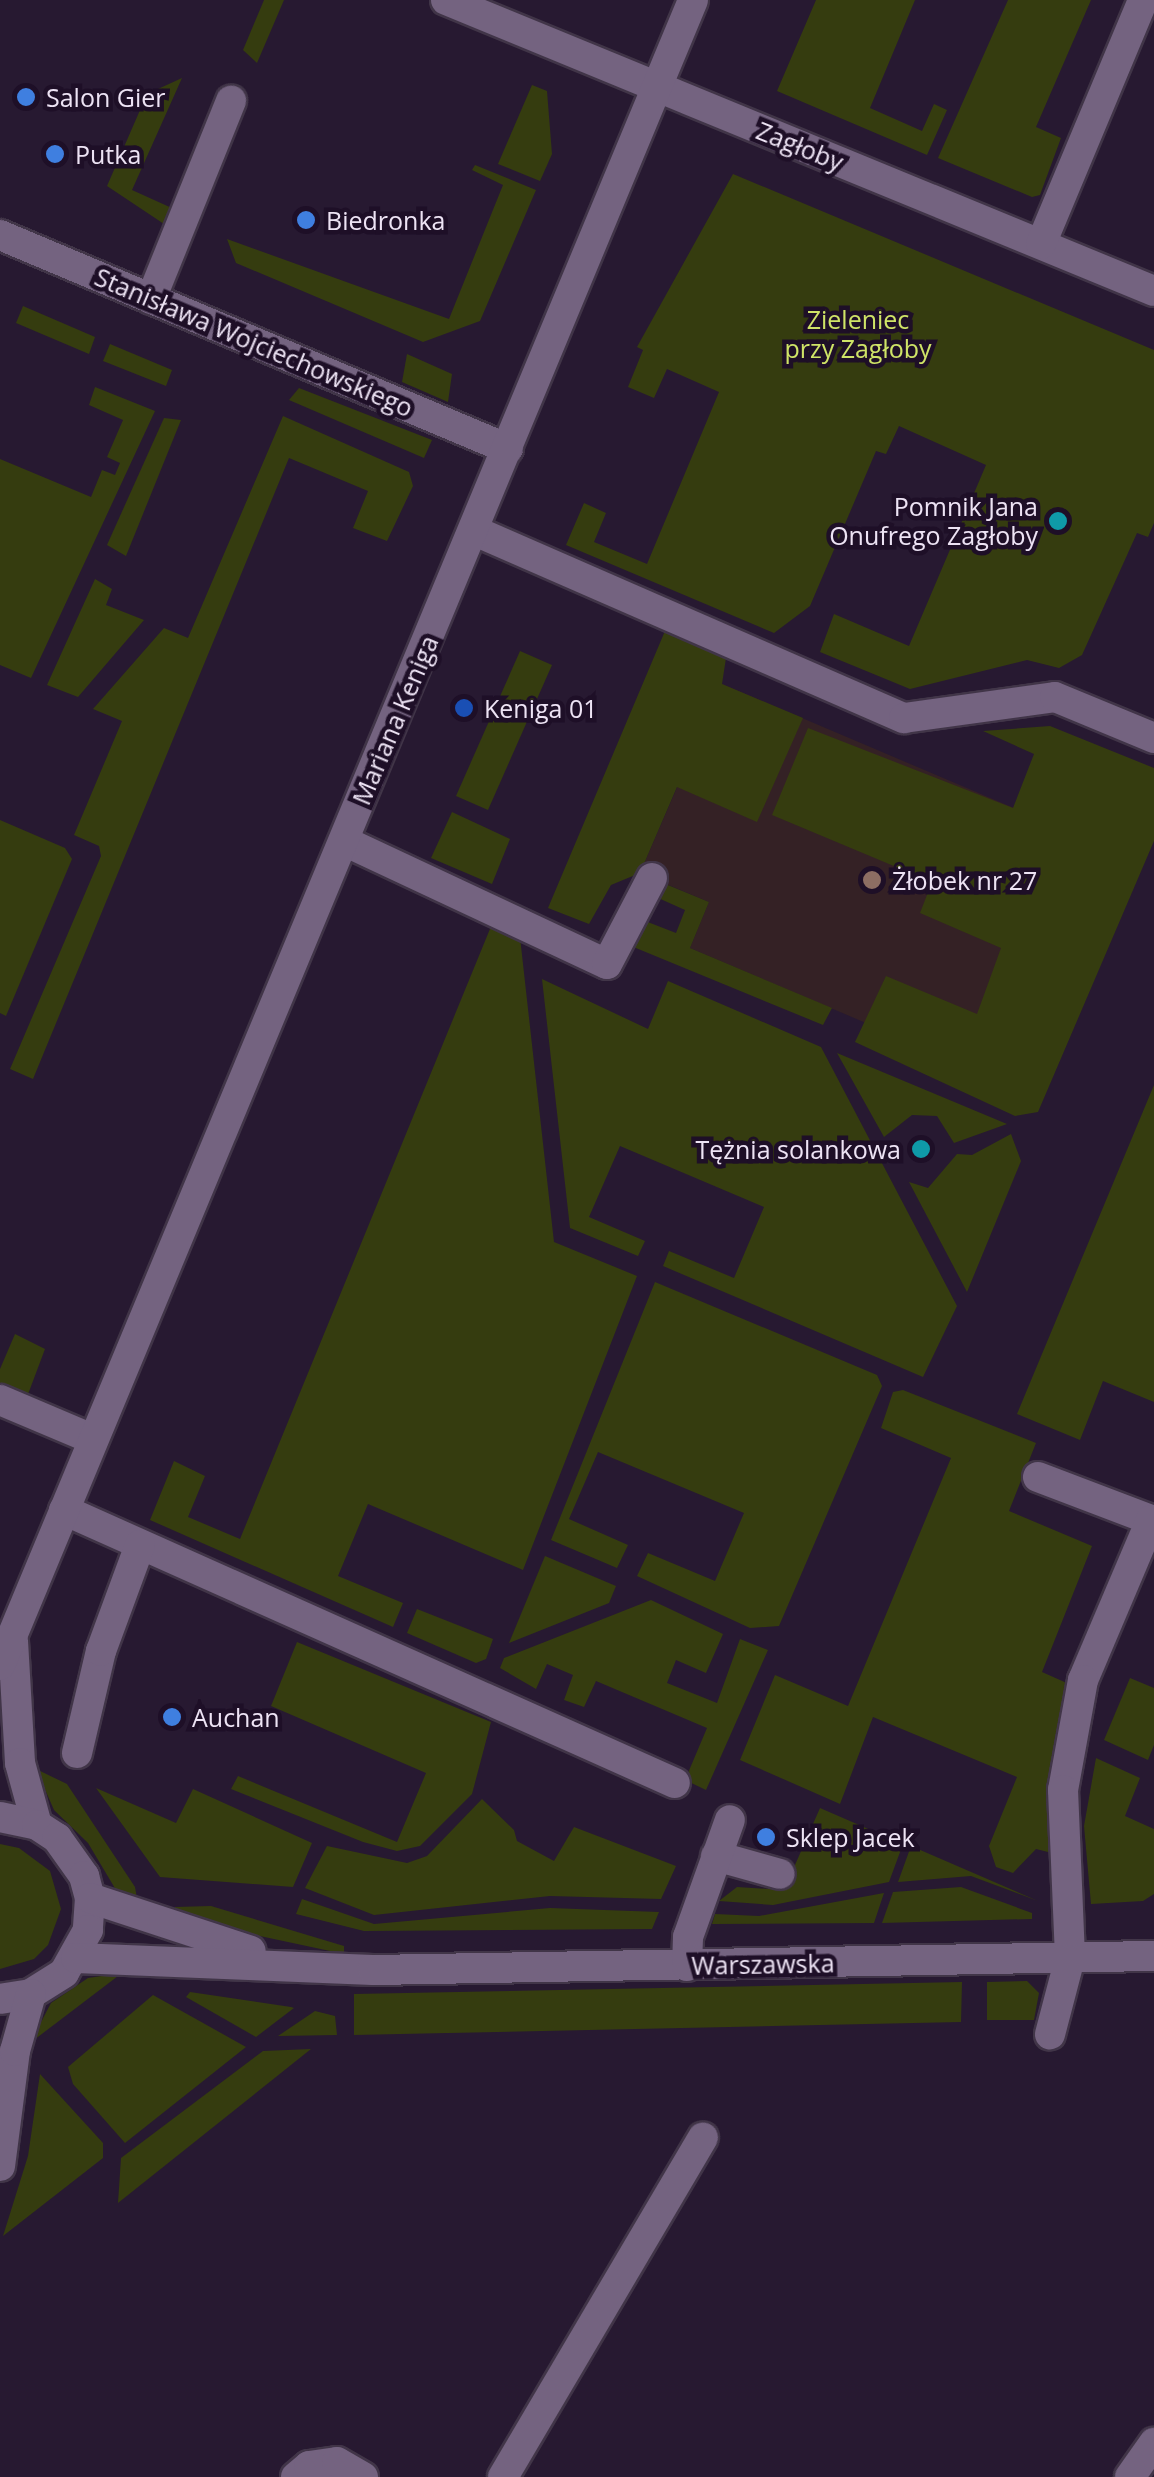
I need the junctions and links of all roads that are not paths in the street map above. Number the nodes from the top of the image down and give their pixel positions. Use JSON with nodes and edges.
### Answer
{"nodes":[{"id":1,"x":446,"y":0,"type":"edge"},
{"id":2,"x":693,"y":0,"type":"edge"},
{"id":3,"x":1143,"y":0,"type":"edge"},
{"id":4,"x":658,"y":87,"type":"junction"},
{"id":5,"x":232,"y":102,"type":"dead end"},
{"id":6,"x":0,"y":235,"type":"edge"},
{"id":7,"x":1041,"y":244,"type":"junction"},
{"id":8,"x":1154,"y":291,"type":"edge"},
{"id":9,"x":151,"y":299,"type":"junction"},
{"id":10,"x":508,"y":449,"type":"junction"},
{"id":11,"x":474,"y":531,"type":"junction"},
{"id":12,"x":1154,"y":738,"type":"edge"},
{"id":13,"x":344,"y":840,"type":"junction"},
{"id":14,"x":652,"y":878,"type":"dead end"},
{"id":15,"x":0,"y":1400,"type":"edge"},
{"id":16,"x":90,"y":1438,"type":"junction"},
{"id":17,"x":1038,"y":1476,"type":"dead end"},
{"id":18,"x":64,"y":1510,"type":"junction"},
{"id":19,"x":140,"y":1545,"type":"junction"},
{"id":20,"x":6,"y":1652,"type":"edge"},
{"id":21,"x":76,"y":1753,"type":"dead end"},
{"id":22,"x":675,"y":1783,"type":"dead end"},
{"id":23,"x":0,"y":1817,"type":"edge"},
{"id":24,"x":730,"y":1820,"type":"dead end"},
{"id":25,"x":37,"y":1825,"type":"junction"},
{"id":26,"x":716,"y":1856,"type":"junction"},
{"id":27,"x":780,"y":1874,"type":"dead end"},
{"id":28,"x":90,"y":1898,"type":"junction"},
{"id":29,"x":1154,"y":1956,"type":"edge"},
{"id":30,"x":76,"y":1958,"type":"junction"},
{"id":31,"x":1070,"y":1958,"type":"junction"},
{"id":32,"x":687,"y":1966,"type":"junction"},
{"id":33,"x":373,"y":1970,"type":"junction"},
{"id":34,"x":31,"y":1994,"type":"junction"},
{"id":35,"x":0,"y":1999,"type":"edge"},
{"id":36,"x":1050,"y":2034,"type":"dead end"},
{"id":37,"x":703,"y":2137,"type":"dead end"},
{"id":38,"x":0,"y":2166,"type":"edge"},
{"id":39,"x":1154,"y":2442,"type":"edge"},
{"id":40,"x":296,"y":2477,"type":"edge"},
{"id":41,"x":363,"y":2477,"type":"edge"},
{"id":42,"x":503,"y":2477,"type":"edge"},
{"id":43,"x":1130,"y":2477,"type":"edge"}],
"edges":[{"from":1,"to":4,"type":"street","name":"Zagłoby"},
{"from":2,"to":4,"type":"street","name":"Mariana Keniga"},
{"from":3,"to":7,"type":"street"},
{"from":4,"to":7,"type":"street","name":"Zagłoby"},
{"from":4,"to":10,"type":"street","name":"Mariana Keniga"},
{"from":5,"to":9,"type":"street"},
{"from":6,"to":9,"type":"street","name":"Stanisława Wojciechowskiego"},
{"from":7,"to":8,"type":"street","name":"Zagłoby"},
{"from":9,"to":10,"type":"street","name":"Stanisława Wojciechowskiego"},
{"from":10,"to":11,"type":"street","name":"Mariana Keniga"},
{"from":11,"to":12,"type":"street"},
{"from":11,"to":13,"type":"street","name":"Mariana Keniga"},
{"from":13,"to":14,"type":"street"},
{"from":13,"to":16,"type":"street","name":"Mariana Keniga"},
{"from":15,"to":16,"type":"street"},
{"from":16,"to":18,"type":"street","name":"Mariana Keniga"},
{"from":17,"to":31,"type":"street"},
{"from":18,"to":19,"type":"street"},
{"from":18,"to":20,"type":"street","name":"Mariana Keniga"},
{"from":19,"to":21,"type":"street"},
{"from":19,"to":22,"type":"street"},
{"from":20,"to":25,"type":"street","name":"Mariana Keniga"},
{"from":23,"to":25,"type":"street"},
{"from":24,"to":26,"type":"street"},
{"from":25,"to":28,"type":"street"},
{"from":26,"to":27,"type":"street"},
{"from":26,"to":32,"type":"street"},
{"from":28,"to":30,"type":"street"},
{"from":28,"to":33,"type":"street","name":"Warszawska"},
{"from":29,"to":31,"type":"street","name":"Warszawska"},
{"from":30,"to":33,"type":"street","name":"Warszawska"},
{"from":30,"to":34,"type":"street"},
{"from":31,"to":32,"type":"street","name":"Warszawska"},
{"from":31,"to":36,"type":"street"},
{"from":32,"to":33,"type":"street","name":"Warszawska"},
{"from":34,"to":35,"type":"street"},
{"from":34,"to":38,"type":"street"},
{"from":37,"to":42,"type":"street"},
{"from":39,"to":43,"type":"street"},
{"from":40,"to":41,"type":"street"}]}
